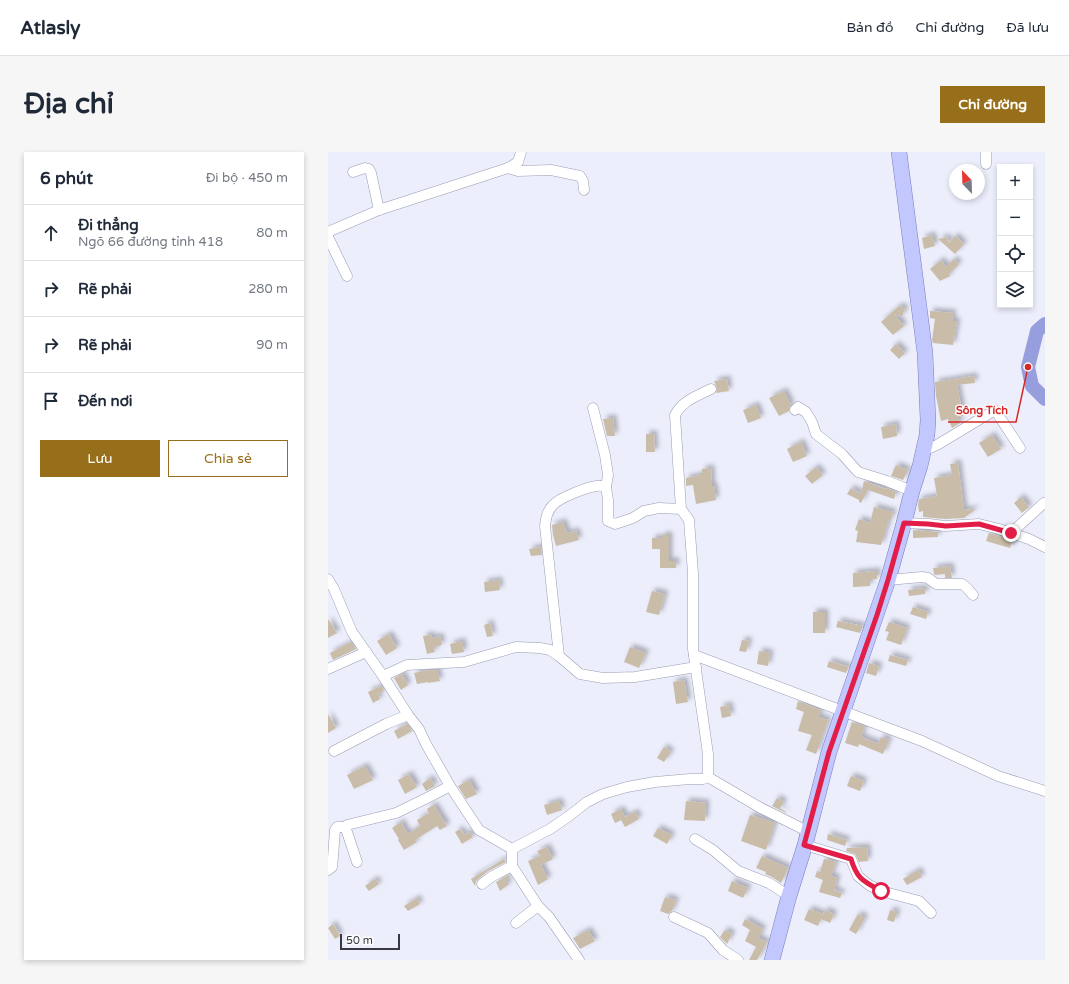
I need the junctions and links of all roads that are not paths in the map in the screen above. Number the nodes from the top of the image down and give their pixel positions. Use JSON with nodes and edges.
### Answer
{"nodes":[{"id":1,"x":521,"y":152,"type":"edge"},
{"id":2,"x":899,"y":152,"type":"edge"},
{"id":3,"x":986,"y":152,"type":"edge"},
{"id":4,"x":986,"y":164,"type":"dead end"},
{"id":5,"x":508,"y":168,"type":"junction"},
{"id":6,"x":353,"y":172,"type":"dead end"},
{"id":7,"x":584,"y":190,"type":"dead end"},
{"id":8,"x":379,"y":210,"type":"junction"},
{"id":9,"x":328,"y":232,"type":"edge"},
{"id":10,"x":328,"y":237,"type":"edge"},
{"id":11,"x":347,"y":276,"type":"dead end"},
{"id":12,"x":711,"y":389,"type":"dead end"},
{"id":13,"x":593,"y":408,"type":"dead end"},
{"id":14,"x":796,"y":410,"type":"dead end"},
{"id":15,"x":1020,"y":448,"type":"dead end"},
{"id":16,"x":924,"y":452,"type":"junction"},
{"id":17,"x":606,"y":487,"type":"junction"},
{"id":18,"x":912,"y":491,"type":"junction"},
{"id":19,"x":1044,"y":503,"type":"edge"},
{"id":20,"x":681,"y":509,"type":"junction"},
{"id":21,"x":904,"y":523,"type":"junction"},
{"id":22,"x":1011,"y":533,"type":"junction"},
{"id":23,"x":1045,"y":547,"type":"edge"},
{"id":24,"x":328,"y":579,"type":"edge"},
{"id":25,"x":888,"y":580,"type":"junction"},
{"id":26,"x":973,"y":595,"type":"dead end"},
{"id":27,"x":366,"y":652,"type":"junction"},
{"id":28,"x":694,"y":655,"type":"junction"},
{"id":29,"x":559,"y":656,"type":"junction"},
{"id":30,"x":696,"y":667,"type":"junction"},
{"id":31,"x":328,"y":669,"type":"edge"},
{"id":32,"x":383,"y":676,"type":"junction"},
{"id":33,"x":843,"y":711,"type":"junction"},
{"id":34,"x":408,"y":715,"type":"junction"},
{"id":35,"x":334,"y":751,"type":"dead end"},
{"id":36,"x":708,"y":777,"type":"junction"},
{"id":37,"x":450,"y":786,"type":"junction"},
{"id":38,"x":1045,"y":792,"type":"edge"},
{"id":39,"x":345,"y":826,"type":"junction"},
{"id":40,"x":806,"y":838,"type":"junction"},
{"id":41,"x":695,"y":839,"type":"dead end"},
{"id":42,"x":512,"y":849,"type":"junction"},
{"id":43,"x":357,"y":862,"type":"dead end"},
{"id":44,"x":512,"y":866,"type":"junction"},
{"id":45,"x":328,"y":870,"type":"edge"},
{"id":46,"x":482,"y":884,"type":"dead end"},
{"id":47,"x":789,"y":896,"type":"junction"},
{"id":48,"x":538,"y":906,"type":"junction"},
{"id":49,"x":931,"y":913,"type":"dead end"},
{"id":50,"x":674,"y":917,"type":"dead end"},
{"id":51,"x":516,"y":923,"type":"dead end"},
{"id":52,"x":579,"y":960,"type":"edge"},
{"id":53,"x":738,"y":960,"type":"edge"},
{"id":54,"x":772,"y":960,"type":"edge"}],
"edges":[{"from":1,"to":5,"type":"street"},
{"from":2,"to":16,"type":"main road"},
{"from":3,"to":4,"type":"street"},
{"from":5,"to":7,"type":"street"},
{"from":5,"to":8,"type":"street"},
{"from":6,"to":8,"type":"street"},
{"from":8,"to":9,"type":"street"},
{"from":10,"to":11,"type":"street"},
{"from":12,"to":20,"type":"street"},
{"from":13,"to":17,"type":"street"},
{"from":14,"to":18,"type":"street"},
{"from":15,"to":16,"type":"street"},
{"from":16,"to":18,"type":"main road"},
{"from":17,"to":20,"type":"street"},
{"from":17,"to":29,"type":"street"},
{"from":18,"to":21,"type":"main road"},
{"from":19,"to":22,"type":"street"},
{"from":20,"to":28,"type":"street"},
{"from":21,"to":22,"type":"street"},
{"from":21,"to":25,"type":"main road"},
{"from":22,"to":23,"type":"street"},
{"from":24,"to":27,"type":"street"},
{"from":25,"to":26,"type":"street"},
{"from":25,"to":33,"type":"main road"},
{"from":27,"to":31,"type":"street"},
{"from":27,"to":32,"type":"street"},
{"from":28,"to":30,"type":"street"},
{"from":28,"to":33,"type":"street"},
{"from":29,"to":30,"type":"street"},
{"from":29,"to":32,"type":"street"},
{"from":30,"to":36,"type":"street"},
{"from":32,"to":34,"type":"street"},
{"from":33,"to":38,"type":"street"},
{"from":33,"to":40,"type":"main road"},
{"from":34,"to":35,"type":"street"},
{"from":34,"to":37,"type":"street"},
{"from":36,"to":40,"type":"street"},
{"from":36,"to":42,"type":"street"},
{"from":37,"to":39,"type":"street"},
{"from":37,"to":42,"type":"street"},
{"from":39,"to":43,"type":"street"},
{"from":39,"to":45,"type":"street"},
{"from":40,"to":47,"type":"main road"},
{"from":40,"to":49,"type":"street"},
{"from":41,"to":47,"type":"street"},
{"from":42,"to":44,"type":"street"},
{"from":44,"to":46,"type":"street"},
{"from":44,"to":48,"type":"street"},
{"from":47,"to":54,"type":"main road"},
{"from":48,"to":51,"type":"street"},
{"from":48,"to":52,"type":"street"},
{"from":50,"to":53,"type":"street"}]}
